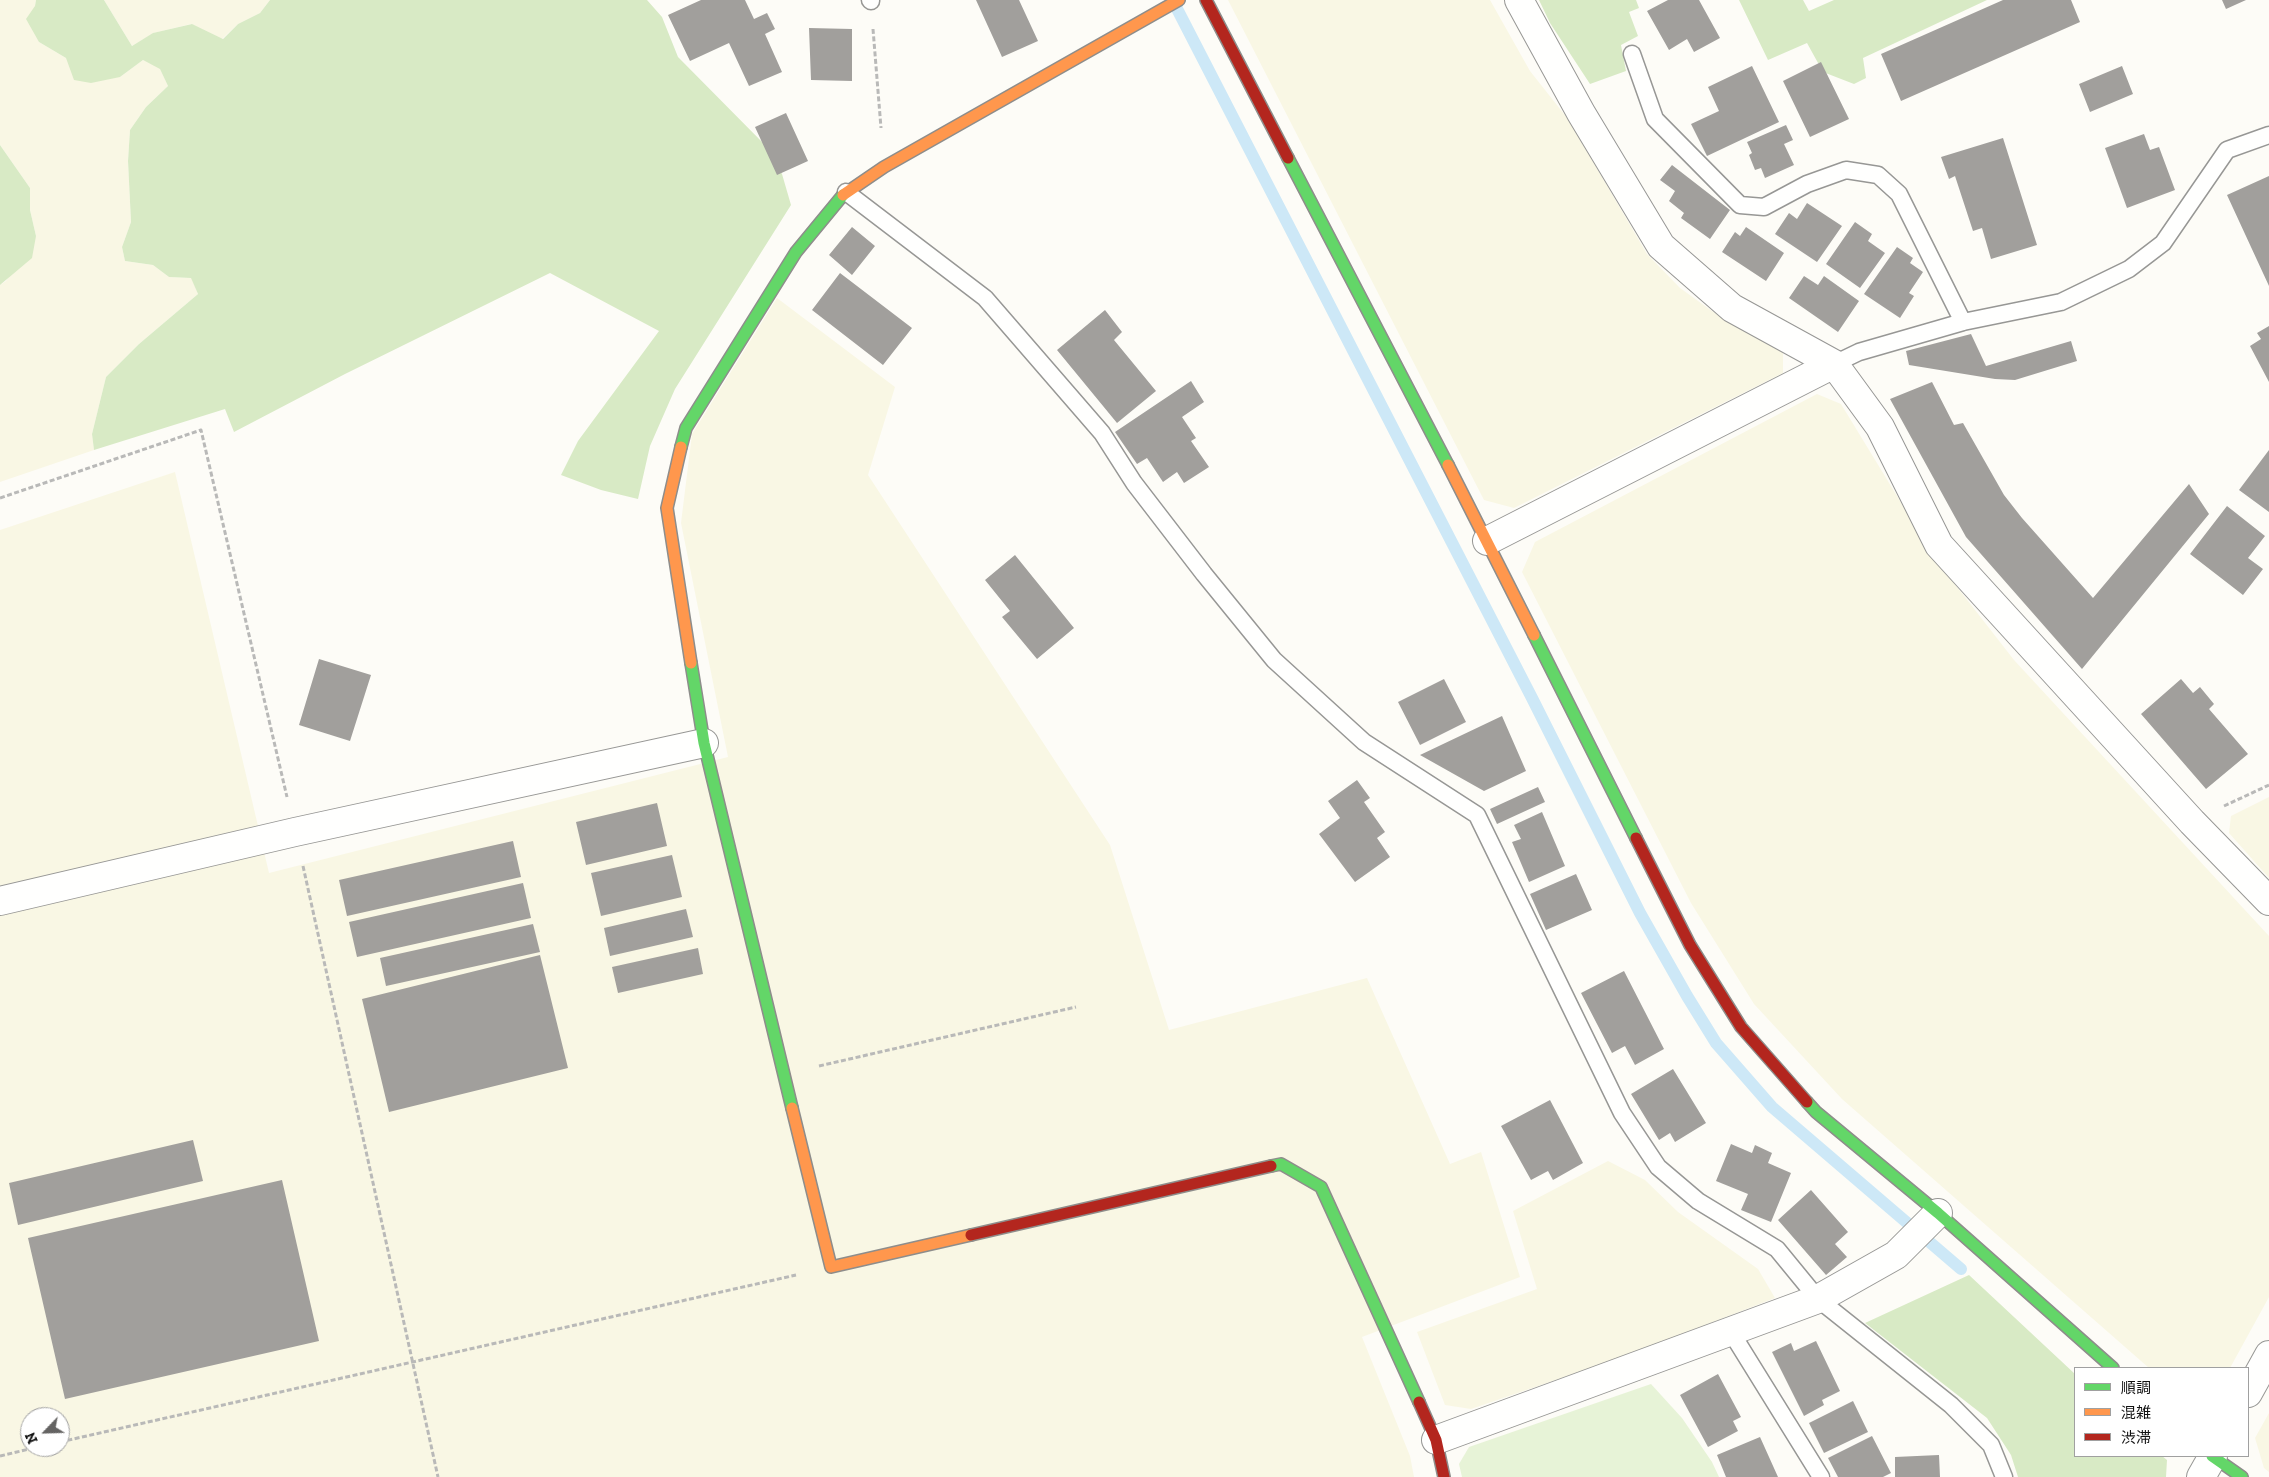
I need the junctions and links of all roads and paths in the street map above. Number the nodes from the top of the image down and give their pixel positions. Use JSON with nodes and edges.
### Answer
{"nodes":[{"id":1,"x":1179,"y":0,"type":"edge"},
{"id":2,"x":1206,"y":0,"type":"edge"},
{"id":3,"x":1519,"y":0,"type":"edge"},
{"id":4,"x":871,"y":1,"type":"edge"},
{"id":5,"x":1632,"y":54,"type":"dead end"},
{"id":6,"x":2269,"y":135,"type":"edge"},
{"id":7,"x":884,"y":167,"type":"junction"},
{"id":8,"x":846,"y":192,"type":"junction"},
{"id":9,"x":1963,"y":322,"type":"junction"},
{"id":10,"x":1834,"y":364,"type":"junction"},
{"id":11,"x":0,"y":498,"type":"edge"},
{"id":12,"x":1487,"y":541,"type":"junction"},
{"id":13,"x":704,"y":743,"type":"junction"},
{"id":14,"x":2269,"y":785,"type":"edge"},
{"id":15,"x":2192,"y":822,"type":"junction"},
{"id":16,"x":295,"y":832,"type":"junction"},
{"id":17,"x":0,"y":901,"type":"edge"},
{"id":18,"x":2269,"y":902,"type":"edge"},
{"id":19,"x":1076,"y":1007,"type":"dead end"},
{"id":20,"x":784,"y":1074,"type":"junction"},
{"id":21,"x":1938,"y":1213,"type":"junction"},
{"id":22,"x":831,"y":1267,"type":"junction"},
{"id":23,"x":1818,"y":1299,"type":"junction"},
{"id":24,"x":1731,"y":1332,"type":"junction"},
{"id":25,"x":2269,"y":1355,"type":"edge"},
{"id":26,"x":412,"y":1361,"type":"junction"},
{"id":27,"x":2112,"y":1367,"type":"edge"},
{"id":28,"x":2249,"y":1391,"type":"edge"},
{"id":29,"x":70,"y":1440,"type":"edge"},
{"id":30,"x":1436,"y":1440,"type":"junction"},
{"id":31,"x":20,"y":1451,"type":"edge"},
{"id":32,"x":0,"y":1456,"type":"edge"},
{"id":33,"x":2210,"y":1461,"type":"edge"},
{"id":34,"x":438,"y":1477,"type":"edge"},
{"id":35,"x":1444,"y":1477,"type":"edge"},
{"id":36,"x":1821,"y":1477,"type":"edge"},
{"id":37,"x":2004,"y":1477,"type":"edge"},
{"id":38,"x":2242,"y":1477,"type":"edge"}],
"edges":[{"from":1,"to":7,"type":"street"},
{"from":2,"to":12,"type":"street"},
{"from":3,"to":10,"type":"street"},
{"from":4,"to":7,"type":"path"},
{"from":5,"to":9,"type":"lane"},
{"from":6,"to":9,"type":"lane"},
{"from":7,"to":8,"type":"street"},
{"from":8,"to":13,"type":"street"},
{"from":8,"to":23,"type":"lane"},
{"from":9,"to":10,"type":"lane"},
{"from":10,"to":12,"type":"street"},
{"from":10,"to":15,"type":"street"},
{"from":11,"to":16,"type":"path"},
{"from":12,"to":21,"type":"street"},
{"from":13,"to":16,"type":"street"},
{"from":13,"to":20,"type":"street"},
{"from":14,"to":15,"type":"path"},
{"from":15,"to":18,"type":"street"},
{"from":16,"to":17,"type":"street"},
{"from":16,"to":26,"type":"path"},
{"from":19,"to":20,"type":"path"},
{"from":20,"to":22,"type":"street"},
{"from":21,"to":23,"type":"street"},
{"from":21,"to":27,"type":"street"},
{"from":22,"to":26,"type":"path"},
{"from":22,"to":30,"type":"street"},
{"from":23,"to":24,"type":"street"},
{"from":23,"to":37,"type":"lane"},
{"from":24,"to":30,"type":"street"},
{"from":24,"to":36,"type":"lane"},
{"from":25,"to":28,"type":"street"},
{"from":26,"to":29,"type":"path"},
{"from":26,"to":34,"type":"path"},
{"from":30,"to":35,"type":"street"},
{"from":31,"to":32,"type":"path"},
{"from":33,"to":38,"type":"street"}]}
